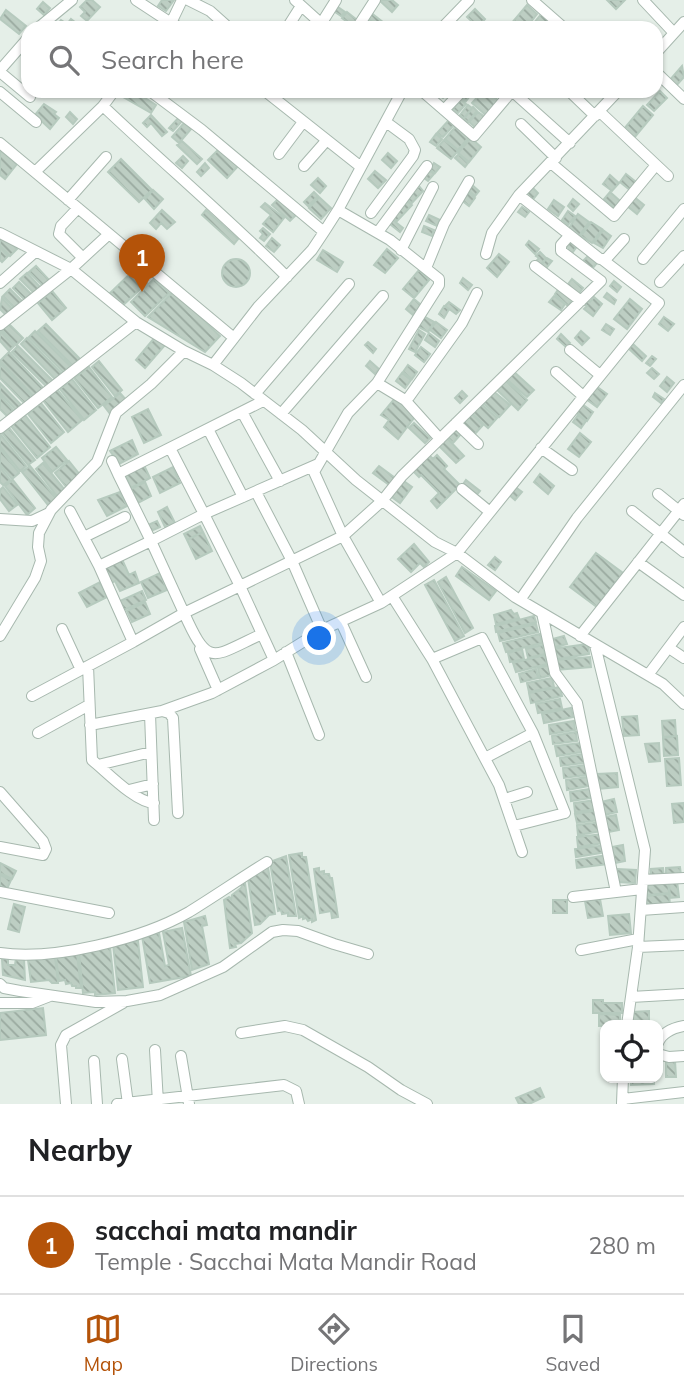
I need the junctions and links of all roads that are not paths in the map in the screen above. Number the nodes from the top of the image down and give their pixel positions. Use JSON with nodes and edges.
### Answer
{"nodes":[{"id":1,"x":72,"y":0,"type":"edge"},
{"id":2,"x":136,"y":0,"type":"edge"},
{"id":3,"x":182,"y":0,"type":"edge"},
{"id":4,"x":188,"y":0,"type":"edge"},
{"id":5,"x":336,"y":0,"type":"edge"},
{"id":6,"x":374,"y":0,"type":"edge"},
{"id":7,"x":532,"y":0,"type":"edge"},
{"id":8,"x":643,"y":0,"type":"edge"},
{"id":9,"x":465,"y":1,"type":"edge"},
{"id":10,"x":298,"y":3,"type":"edge"},
{"id":11,"x":46,"y":21,"type":"edge"},
{"id":12,"x":166,"y":21,"type":"edge"},
{"id":13,"x":175,"y":21,"type":"edge"},
{"id":14,"x":222,"y":21,"type":"edge"},
{"id":15,"x":290,"y":21,"type":"edge"},
{"id":16,"x":315,"y":21,"type":"edge"},
{"id":17,"x":322,"y":21,"type":"edge"},
{"id":18,"x":361,"y":21,"type":"edge"},
{"id":19,"x":448,"y":21,"type":"edge"},
{"id":20,"x":556,"y":21,"type":"edge"},
{"id":21,"x":663,"y":21,"type":"edge"},
{"id":22,"x":663,"y":21,"type":"edge"},
{"id":23,"x":684,"y":22,"type":"edge"},
{"id":24,"x":674,"y":33,"type":"junction"},
{"id":25,"x":663,"y":45,"type":"edge"},
{"id":26,"x":21,"y":46,"type":"edge"},
{"id":27,"x":0,"y":71,"type":"edge"},
{"id":28,"x":663,"y":79,"type":"edge"},
{"id":29,"x":21,"y":89,"type":"edge"},
{"id":30,"x":0,"y":92,"type":"edge"},
{"id":31,"x":108,"y":98,"type":"edge"},
{"id":32,"x":159,"y":98,"type":"edge"},
{"id":33,"x":274,"y":98,"type":"edge"},
{"id":34,"x":397,"y":98,"type":"edge"},
{"id":35,"x":430,"y":98,"type":"edge"},
{"id":36,"x":455,"y":98,"type":"edge"},
{"id":37,"x":506,"y":98,"type":"edge"},
{"id":38,"x":520,"y":98,"type":"edge"},
{"id":39,"x":578,"y":98,"type":"edge"},
{"id":40,"x":612,"y":98,"type":"edge"},
{"id":41,"x":684,"y":99,"type":"edge"},
{"id":42,"x":444,"y":110,"type":"junction"},
{"id":43,"x":597,"y":114,"type":"junction"},
{"id":44,"x":36,"y":122,"type":"dead end"},
{"id":45,"x":303,"y":122,"type":"junction"},
{"id":46,"x":386,"y":122,"type":"junction"},
{"id":47,"x":521,"y":124,"type":"dead end"},
{"id":48,"x":326,"y":141,"type":"junction"},
{"id":49,"x":0,"y":143,"type":"edge"},
{"id":50,"x":570,"y":143,"type":"junction"},
{"id":51,"x":279,"y":154,"type":"dead end"},
{"id":52,"x":106,"y":158,"type":"dead end"},
{"id":53,"x":554,"y":160,"type":"junction"},
{"id":54,"x":656,"y":165,"type":"junction"},
{"id":55,"x":304,"y":166,"type":"dead end"},
{"id":56,"x":427,"y":166,"type":"dead end"},
{"id":57,"x":361,"y":167,"type":"junction"},
{"id":58,"x":35,"y":172,"type":"junction"},
{"id":59,"x":668,"y":176,"type":"dead end"},
{"id":60,"x":469,"y":181,"type":"dead end"},
{"id":61,"x":433,"y":187,"type":"dead end"},
{"id":62,"x":519,"y":195,"type":"junction"},
{"id":63,"x":68,"y":200,"type":"junction"},
{"id":64,"x":78,"y":208,"type":"junction"},
{"id":65,"x":338,"y":211,"type":"junction"},
{"id":66,"x":372,"y":213,"type":"dead end"},
{"id":67,"x":683,"y":213,"type":"edge"},
{"id":68,"x":324,"y":232,"type":"junction"},
{"id":69,"x":378,"y":232,"type":"junction"},
{"id":70,"x":1,"y":234,"type":"edge"},
{"id":71,"x":109,"y":234,"type":"junction"},
{"id":72,"x":569,"y":236,"type":"junction"},
{"id":73,"x":624,"y":239,"type":"dead end"},
{"id":74,"x":401,"y":250,"type":"junction"},
{"id":75,"x":35,"y":252,"type":"junction"},
{"id":76,"x":486,"y":254,"type":"dead end"},
{"id":77,"x":684,"y":256,"type":"edge"},
{"id":78,"x":83,"y":258,"type":"junction"},
{"id":79,"x":643,"y":259,"type":"dead end"},
{"id":80,"x":603,"y":260,"type":"junction"},
{"id":81,"x":535,"y":266,"type":"dead end"},
{"id":82,"x":426,"y":268,"type":"junction"},
{"id":83,"x":71,"y":269,"type":"junction"},
{"id":84,"x":286,"y":277,"type":"junction"},
{"id":85,"x":660,"y":282,"type":"dead end"},
{"id":86,"x":0,"y":283,"type":"edge"},
{"id":87,"x":349,"y":284,"type":"dead end"},
{"id":88,"x":477,"y":293,"type":"dead end"},
{"id":89,"x":383,"y":296,"type":"dead end"},
{"id":90,"x":581,"y":301,"type":"junction"},
{"id":91,"x":136,"y":322,"type":"junction"},
{"id":92,"x":0,"y":325,"type":"edge"},
{"id":93,"x":234,"y":338,"type":"junction"},
{"id":94,"x":569,"y":350,"type":"dead end"},
{"id":95,"x":184,"y":351,"type":"junction"},
{"id":96,"x":213,"y":365,"type":"junction"},
{"id":97,"x":556,"y":372,"type":"dead end"},
{"id":98,"x":600,"y":375,"type":"junction"},
{"id":99,"x":377,"y":383,"type":"junction"},
{"id":100,"x":684,"y":385,"type":"edge"},
{"id":101,"x":583,"y":396,"type":"junction"},
{"id":102,"x":259,"y":397,"type":"junction"},
{"id":103,"x":405,"y":400,"type":"junction"},
{"id":104,"x":242,"y":412,"type":"junction"},
{"id":105,"x":281,"y":414,"type":"junction"},
{"id":106,"x":456,"y":423,"type":"junction"},
{"id":107,"x":0,"y":428,"type":"edge"},
{"id":108,"x":208,"y":429,"type":"junction"},
{"id":109,"x":440,"y":439,"type":"junction"},
{"id":110,"x":478,"y":444,"type":"dead end"},
{"id":111,"x":170,"y":447,"type":"junction"},
{"id":112,"x":541,"y":448,"type":"junction"},
{"id":113,"x":324,"y":452,"type":"junction"},
{"id":114,"x":111,"y":461,"type":"dead end"},
{"id":115,"x":318,"y":464,"type":"junction"},
{"id":116,"x":572,"y":470,"type":"dead end"},
{"id":117,"x":118,"y":474,"type":"junction"},
{"id":118,"x":280,"y":481,"type":"junction"},
{"id":119,"x":462,"y":489,"type":"dead end"},
{"id":120,"x":257,"y":492,"type":"junction"},
{"id":121,"x":658,"y":494,"type":"dead end"},
{"id":122,"x":243,"y":497,"type":"junction"},
{"id":123,"x":382,"y":501,"type":"junction"},
{"id":124,"x":682,"y":510,"type":"edge"},
{"id":125,"x":70,"y":511,"type":"dead end"},
{"id":126,"x":632,"y":511,"type":"dead end"},
{"id":127,"x":490,"y":512,"type":"junction"},
{"id":128,"x":49,"y":513,"type":"junction"},
{"id":129,"x":204,"y":514,"type":"junction"},
{"id":130,"x":125,"y":517,"type":"dead end"},
{"id":131,"x":0,"y":519,"type":"edge"},
{"id":132,"x":660,"y":535,"type":"junction"},
{"id":133,"x":343,"y":536,"type":"junction"},
{"id":134,"x":84,"y":537,"type":"junction"},
{"id":135,"x":151,"y":541,"type":"junction"},
{"id":136,"x":684,"y":552,"type":"edge"},
{"id":137,"x":457,"y":553,"type":"junction"},
{"id":138,"x":292,"y":561,"type":"junction"},
{"id":139,"x":638,"y":562,"type":"junction"},
{"id":140,"x":99,"y":566,"type":"junction"},
{"id":141,"x":240,"y":586,"type":"junction"},
{"id":142,"x":684,"y":595,"type":"edge"},
{"id":143,"x":392,"y":596,"type":"junction"},
{"id":144,"x":520,"y":600,"type":"junction"},
{"id":145,"x":381,"y":603,"type":"junction"},
{"id":146,"x":184,"y":613,"type":"junction"},
{"id":147,"x":542,"y":613,"type":"junction"},
{"id":148,"x":341,"y":622,"type":"junction"},
{"id":149,"x":684,"y":627,"type":"edge"},
{"id":150,"x":62,"y":629,"type":"dead end"},
{"id":151,"x":322,"y":630,"type":"junction"},
{"id":152,"x":262,"y":634,"type":"junction"},
{"id":153,"x":0,"y":636,"type":"edge"},
{"id":154,"x":580,"y":636,"type":"junction"},
{"id":155,"x":133,"y":642,"type":"junction"},
{"id":156,"x":197,"y":643,"type":"junction"},
{"id":157,"x":595,"y":645,"type":"junction"},
{"id":158,"x":669,"y":648,"type":"junction"},
{"id":159,"x":286,"y":652,"type":"junction"},
{"id":160,"x":684,"y":658,"type":"edge"},
{"id":161,"x":432,"y":659,"type":"junction"},
{"id":162,"x":274,"y":660,"type":"junction"},
{"id":163,"x":84,"y":668,"type":"junction"},
{"id":164,"x":648,"y":675,"type":"junction"},
{"id":165,"x":366,"y":677,"type":"dead end"},
{"id":166,"x":218,"y":690,"type":"junction"},
{"id":167,"x":32,"y":696,"type":"dead end"},
{"id":168,"x":684,"y":704,"type":"edge"},
{"id":169,"x":89,"y":705,"type":"junction"},
{"id":170,"x":162,"y":711,"type":"junction"},
{"id":171,"x":150,"y":714,"type":"junction"},
{"id":172,"x":90,"y":725,"type":"junction"},
{"id":173,"x":38,"y":733,"type":"dead end"},
{"id":174,"x":533,"y":733,"type":"junction"},
{"id":175,"x":319,"y":735,"type":"dead end"},
{"id":176,"x":151,"y":752,"type":"junction"},
{"id":177,"x":485,"y":758,"type":"junction"},
{"id":178,"x":98,"y":765,"type":"junction"},
{"id":179,"x":153,"y":784,"type":"junction"},
{"id":180,"x":129,"y":790,"type":"junction"},
{"id":181,"x":0,"y":792,"type":"edge"},
{"id":182,"x":527,"y":792,"type":"dead end"},
{"id":183,"x":505,"y":799,"type":"junction"},
{"id":184,"x":154,"y":803,"type":"junction"},
{"id":185,"x":178,"y":813,"type":"dead end"},
{"id":186,"x":155,"y":820,"type":"dead end"},
{"id":187,"x":514,"y":825,"type":"junction"},
{"id":188,"x":0,"y":847,"type":"edge"},
{"id":189,"x":522,"y":852,"type":"dead end"},
{"id":190,"x":267,"y":862,"type":"dead end"},
{"id":191,"x":684,"y":878,"type":"edge"},
{"id":192,"x":643,"y":885,"type":"junction"},
{"id":193,"x":0,"y":892,"type":"edge"},
{"id":194,"x":616,"y":892,"type":"junction"},
{"id":195,"x":573,"y":897,"type":"dead end"},
{"id":196,"x":684,"y":907,"type":"edge"},
{"id":197,"x":640,"y":910,"type":"junction"},
{"id":198,"x":109,"y":913,"type":"dead end"},
{"id":199,"x":638,"y":943,"type":"junction"},
{"id":200,"x":684,"y":945,"type":"edge"},
{"id":201,"x":581,"y":950,"type":"dead end"},
{"id":202,"x":0,"y":953,"type":"edge"},
{"id":203,"x":368,"y":954,"type":"dead end"},
{"id":204,"x":0,"y":985,"type":"edge"},
{"id":205,"x":684,"y":994,"type":"edge"},
{"id":206,"x":52,"y":995,"type":"junction"},
{"id":207,"x":631,"y":997,"type":"junction"},
{"id":208,"x":127,"y":1001,"type":"junction"},
{"id":209,"x":0,"y":1003,"type":"edge"},
{"id":210,"x":628,"y":1020,"type":"edge"},
{"id":211,"x":684,"y":1026,"type":"edge"},
{"id":212,"x":241,"y":1033,"type":"dead end"},
{"id":213,"x":663,"y":1036,"type":"edge"},
{"id":214,"x":155,"y":1050,"type":"dead end"},
{"id":215,"x":663,"y":1055,"type":"edge"},
{"id":216,"x":181,"y":1056,"type":"dead end"},
{"id":217,"x":684,"y":1056,"type":"edge"},
{"id":218,"x":121,"y":1059,"type":"dead end"},
{"id":219,"x":94,"y":1061,"type":"dead end"},
{"id":220,"x":623,"y":1083,"type":"edge"},
{"id":221,"x":684,"y":1092,"type":"edge"},
{"id":222,"x":189,"y":1100,"type":"edge"},
{"id":223,"x":622,"y":1101,"type":"edge"},
{"id":224,"x":158,"y":1102,"type":"edge"},
{"id":225,"x":66,"y":1104,"type":"edge"},
{"id":226,"x":97,"y":1104,"type":"edge"},
{"id":227,"x":124,"y":1104,"type":"edge"},
{"id":228,"x":299,"y":1104,"type":"edge"},
{"id":229,"x":427,"y":1104,"type":"edge"}],
"edges":[{"from":1,"to":11,"type":"street"},
{"from":2,"to":12,"type":"street"},
{"from":3,"to":13,"type":"street"},
{"from":4,"to":14,"type":"street"},
{"from":5,"to":17,"type":"street"},
{"from":6,"to":18,"type":"street"},
{"from":7,"to":20,"type":"street"},
{"from":8,"to":21,"type":"street"},
{"from":9,"to":19,"type":"street"},
{"from":10,"to":15,"type":"street"},
{"from":10,"to":16,"type":"street"},
{"from":22,"to":24,"type":"street"},
{"from":23,"to":24,"type":"street"},
{"from":24,"to":25,"type":"street"},
{"from":26,"to":27,"type":"street"},
{"from":27,"to":29,"type":"street"},
{"from":28,"to":41,"type":"street"},
{"from":30,"to":44,"type":"street"},
{"from":31,"to":58,"type":"street"},
{"from":31,"to":84,"type":"street"},
{"from":32,"to":68,"type":"street"},
{"from":33,"to":45,"type":"street"},
{"from":34,"to":46,"type":"street"},
{"from":35,"to":42,"type":"street"},
{"from":36,"to":42,"type":"street"},
{"from":37,"to":42,"type":"street"},
{"from":38,"to":50,"type":"street"},
{"from":39,"to":43,"type":"street"},
{"from":40,"to":43,"type":"street"},
{"from":43,"to":50,"type":"street"},
{"from":43,"to":54,"type":"street"},
{"from":45,"to":48,"type":"street"},
{"from":45,"to":51,"type":"street"},
{"from":46,"to":57,"type":"street"},
{"from":46,"to":66,"type":"street"},
{"from":47,"to":53,"type":"street"},
{"from":48,"to":55,"type":"street"},
{"from":48,"to":57,"type":"street"},
{"from":49,"to":58,"type":"street"},
{"from":50,"to":53,"type":"street"},
{"from":52,"to":63,"type":"street"},
{"from":53,"to":54,"type":"street"},
{"from":53,"to":62,"type":"street"},
{"from":54,"to":59,"type":"street"},
{"from":56,"to":69,"type":"street"},
{"from":57,"to":65,"type":"street"},
{"from":58,"to":63,"type":"street"},
{"from":60,"to":82,"type":"street"},
{"from":61,"to":74,"type":"street"},
{"from":62,"to":72,"type":"street"},
{"from":62,"to":76,"type":"street"},
{"from":63,"to":64,"type":"street"},
{"from":64,"to":71,"type":"street"},
{"from":64,"to":78,"type":"street"},
{"from":65,"to":68,"type":"street"},
{"from":65,"to":69,"type":"street"},
{"from":67,"to":79,"type":"street"},
{"from":68,"to":84,"type":"street"},
{"from":69,"to":74,"type":"street"},
{"from":70,"to":75,"type":"street"},
{"from":71,"to":78,"type":"street"},
{"from":71,"to":93,"type":"street"},
{"from":72,"to":80,"type":"street"},
{"from":72,"to":90,"type":"street"},
{"from":73,"to":80,"type":"street"},
{"from":74,"to":82,"type":"street"},
{"from":75,"to":83,"type":"street"},
{"from":75,"to":86,"type":"street"},
{"from":77,"to":85,"type":"street"},
{"from":78,"to":83,"type":"street"},
{"from":80,"to":98,"type":"street"},
{"from":81,"to":90,"type":"street"},
{"from":82,"to":99,"type":"street"},
{"from":83,"to":91,"type":"street"},
{"from":83,"to":92,"type":"street"},
{"from":84,"to":93,"type":"street"},
{"from":87,"to":102,"type":"street"},
{"from":88,"to":103,"type":"street"},
{"from":89,"to":105,"type":"street"},
{"from":90,"to":106,"type":"street"},
{"from":91,"to":95,"type":"street"},
{"from":91,"to":107,"type":"street"},
{"from":93,"to":96,"type":"street"},
{"from":94,"to":98,"type":"street"},
{"from":95,"to":96,"type":"street"},
{"from":95,"to":128,"type":"street"},
{"from":96,"to":102,"type":"street"},
{"from":97,"to":101,"type":"street"},
{"from":98,"to":101,"type":"street"},
{"from":99,"to":103,"type":"street"},
{"from":99,"to":113,"type":"street"},
{"from":100,"to":144,"type":"street"},
{"from":101,"to":112,"type":"street"},
{"from":102,"to":104,"type":"street"},
{"from":102,"to":105,"type":"street"},
{"from":103,"to":109,"type":"street"},
{"from":104,"to":108,"type":"street"},
{"from":104,"to":118,"type":"street"},
{"from":105,"to":113,"type":"street"},
{"from":106,"to":109,"type":"street"},
{"from":106,"to":110,"type":"street"},
{"from":108,"to":111,"type":"street"},
{"from":108,"to":122,"type":"street"},
{"from":109,"to":123,"type":"street"},
{"from":111,"to":117,"type":"street"},
{"from":111,"to":129,"type":"street"},
{"from":112,"to":116,"type":"street"},
{"from":112,"to":127,"type":"street"},
{"from":113,"to":115,"type":"street"},
{"from":113,"to":123,"type":"street"},
{"from":114,"to":117,"type":"street"},
{"from":115,"to":118,"type":"street"},
{"from":115,"to":133,"type":"street"},
{"from":117,"to":135,"type":"street"},
{"from":118,"to":120,"type":"street"},
{"from":119,"to":127,"type":"street"},
{"from":120,"to":122,"type":"street"},
{"from":120,"to":138,"type":"street"},
{"from":121,"to":124,"type":"street"},
{"from":122,"to":129,"type":"street"},
{"from":123,"to":133,"type":"street"},
{"from":123,"to":137,"type":"street"},
{"from":124,"to":132,"type":"street"},
{"from":125,"to":134,"type":"street"},
{"from":126,"to":132,"type":"street"},
{"from":127,"to":137,"type":"street"},
{"from":128,"to":131,"type":"street"},
{"from":128,"to":153,"type":"street"},
{"from":129,"to":135,"type":"street"},
{"from":129,"to":141,"type":"street"},
{"from":130,"to":134,"type":"street"},
{"from":132,"to":136,"type":"street"},
{"from":132,"to":139,"type":"street"},
{"from":133,"to":138,"type":"street"},
{"from":133,"to":145,"type":"street"},
{"from":134,"to":140,"type":"street"},
{"from":135,"to":140,"type":"street"},
{"from":135,"to":146,"type":"street"},
{"from":137,"to":143,"type":"street"},
{"from":137,"to":144,"type":"street"},
{"from":138,"to":141,"type":"street"},
{"from":138,"to":151,"type":"street"},
{"from":139,"to":142,"type":"street"},
{"from":139,"to":154,"type":"street"},
{"from":140,"to":155,"type":"street"},
{"from":141,"to":146,"type":"street"},
{"from":141,"to":152,"type":"street"},
{"from":143,"to":145,"type":"street"},
{"from":143,"to":161,"type":"street"},
{"from":144,"to":147,"type":"street"},
{"from":145,"to":148,"type":"street"},
{"from":146,"to":155,"type":"street"},
{"from":146,"to":156,"type":"street"},
{"from":147,"to":154,"type":"street"},
{"from":147,"to":194,"type":"street"},
{"from":148,"to":151,"type":"street"},
{"from":148,"to":165,"type":"street"},
{"from":149,"to":158,"type":"street"},
{"from":150,"to":163,"type":"street"},
{"from":151,"to":159,"type":"street"},
{"from":152,"to":156,"type":"street"},
{"from":152,"to":162,"type":"street"},
{"from":154,"to":157,"type":"street"},
{"from":155,"to":163,"type":"street"},
{"from":156,"to":166,"type":"street"},
{"from":157,"to":164,"type":"street"},
{"from":157,"to":192,"type":"street"},
{"from":158,"to":160,"type":"street"},
{"from":158,"to":164,"type":"street"},
{"from":159,"to":162,"type":"street"},
{"from":159,"to":175,"type":"street"},
{"from":161,"to":174,"type":"street"},
{"from":161,"to":177,"type":"street"},
{"from":162,"to":166,"type":"street"},
{"from":163,"to":167,"type":"street"},
{"from":163,"to":169,"type":"street"},
{"from":164,"to":168,"type":"street"},
{"from":166,"to":170,"type":"street"},
{"from":169,"to":172,"type":"street"},
{"from":169,"to":173,"type":"street"},
{"from":170,"to":171,"type":"street"},
{"from":170,"to":185,"type":"street"},
{"from":171,"to":172,"type":"street"},
{"from":171,"to":176,"type":"street"},
{"from":172,"to":178,"type":"street"},
{"from":174,"to":177,"type":"street"},
{"from":174,"to":187,"type":"street"},
{"from":176,"to":178,"type":"street"},
{"from":176,"to":179,"type":"street"},
{"from":177,"to":183,"type":"street"},
{"from":178,"to":180,"type":"street"},
{"from":179,"to":180,"type":"street"},
{"from":179,"to":184,"type":"street"},
{"from":180,"to":184,"type":"street"},
{"from":181,"to":188,"type":"street"},
{"from":182,"to":183,"type":"street"},
{"from":183,"to":187,"type":"street"},
{"from":184,"to":186,"type":"street"},
{"from":187,"to":189,"type":"street"},
{"from":190,"to":202,"type":"street"},
{"from":191,"to":192,"type":"street"},
{"from":192,"to":194,"type":"street"},
{"from":192,"to":197,"type":"street"},
{"from":193,"to":198,"type":"street"},
{"from":194,"to":195,"type":"street"},
{"from":196,"to":197,"type":"street"},
{"from":197,"to":199,"type":"street"},
{"from":199,"to":200,"type":"street"},
{"from":199,"to":201,"type":"street"},
{"from":199,"to":207,"type":"street"},
{"from":203,"to":208,"type":"street"},
{"from":204,"to":206,"type":"street"},
{"from":205,"to":207,"type":"street"},
{"from":206,"to":208,"type":"street"},
{"from":206,"to":209,"type":"street"},
{"from":207,"to":210,"type":"street"},
{"from":208,"to":225,"type":"street"},
{"from":211,"to":213,"type":"street"},
{"from":212,"to":229,"type":"street"},
{"from":214,"to":224,"type":"street"},
{"from":215,"to":217,"type":"street"},
{"from":216,"to":222,"type":"street"},
{"from":218,"to":227,"type":"street"},
{"from":219,"to":226,"type":"street"},
{"from":220,"to":223,"type":"street"},
{"from":221,"to":223,"type":"street"},
{"from":222,"to":224,"type":"street"},
{"from":222,"to":228,"type":"street"},
{"from":224,"to":227,"type":"street"}]}
